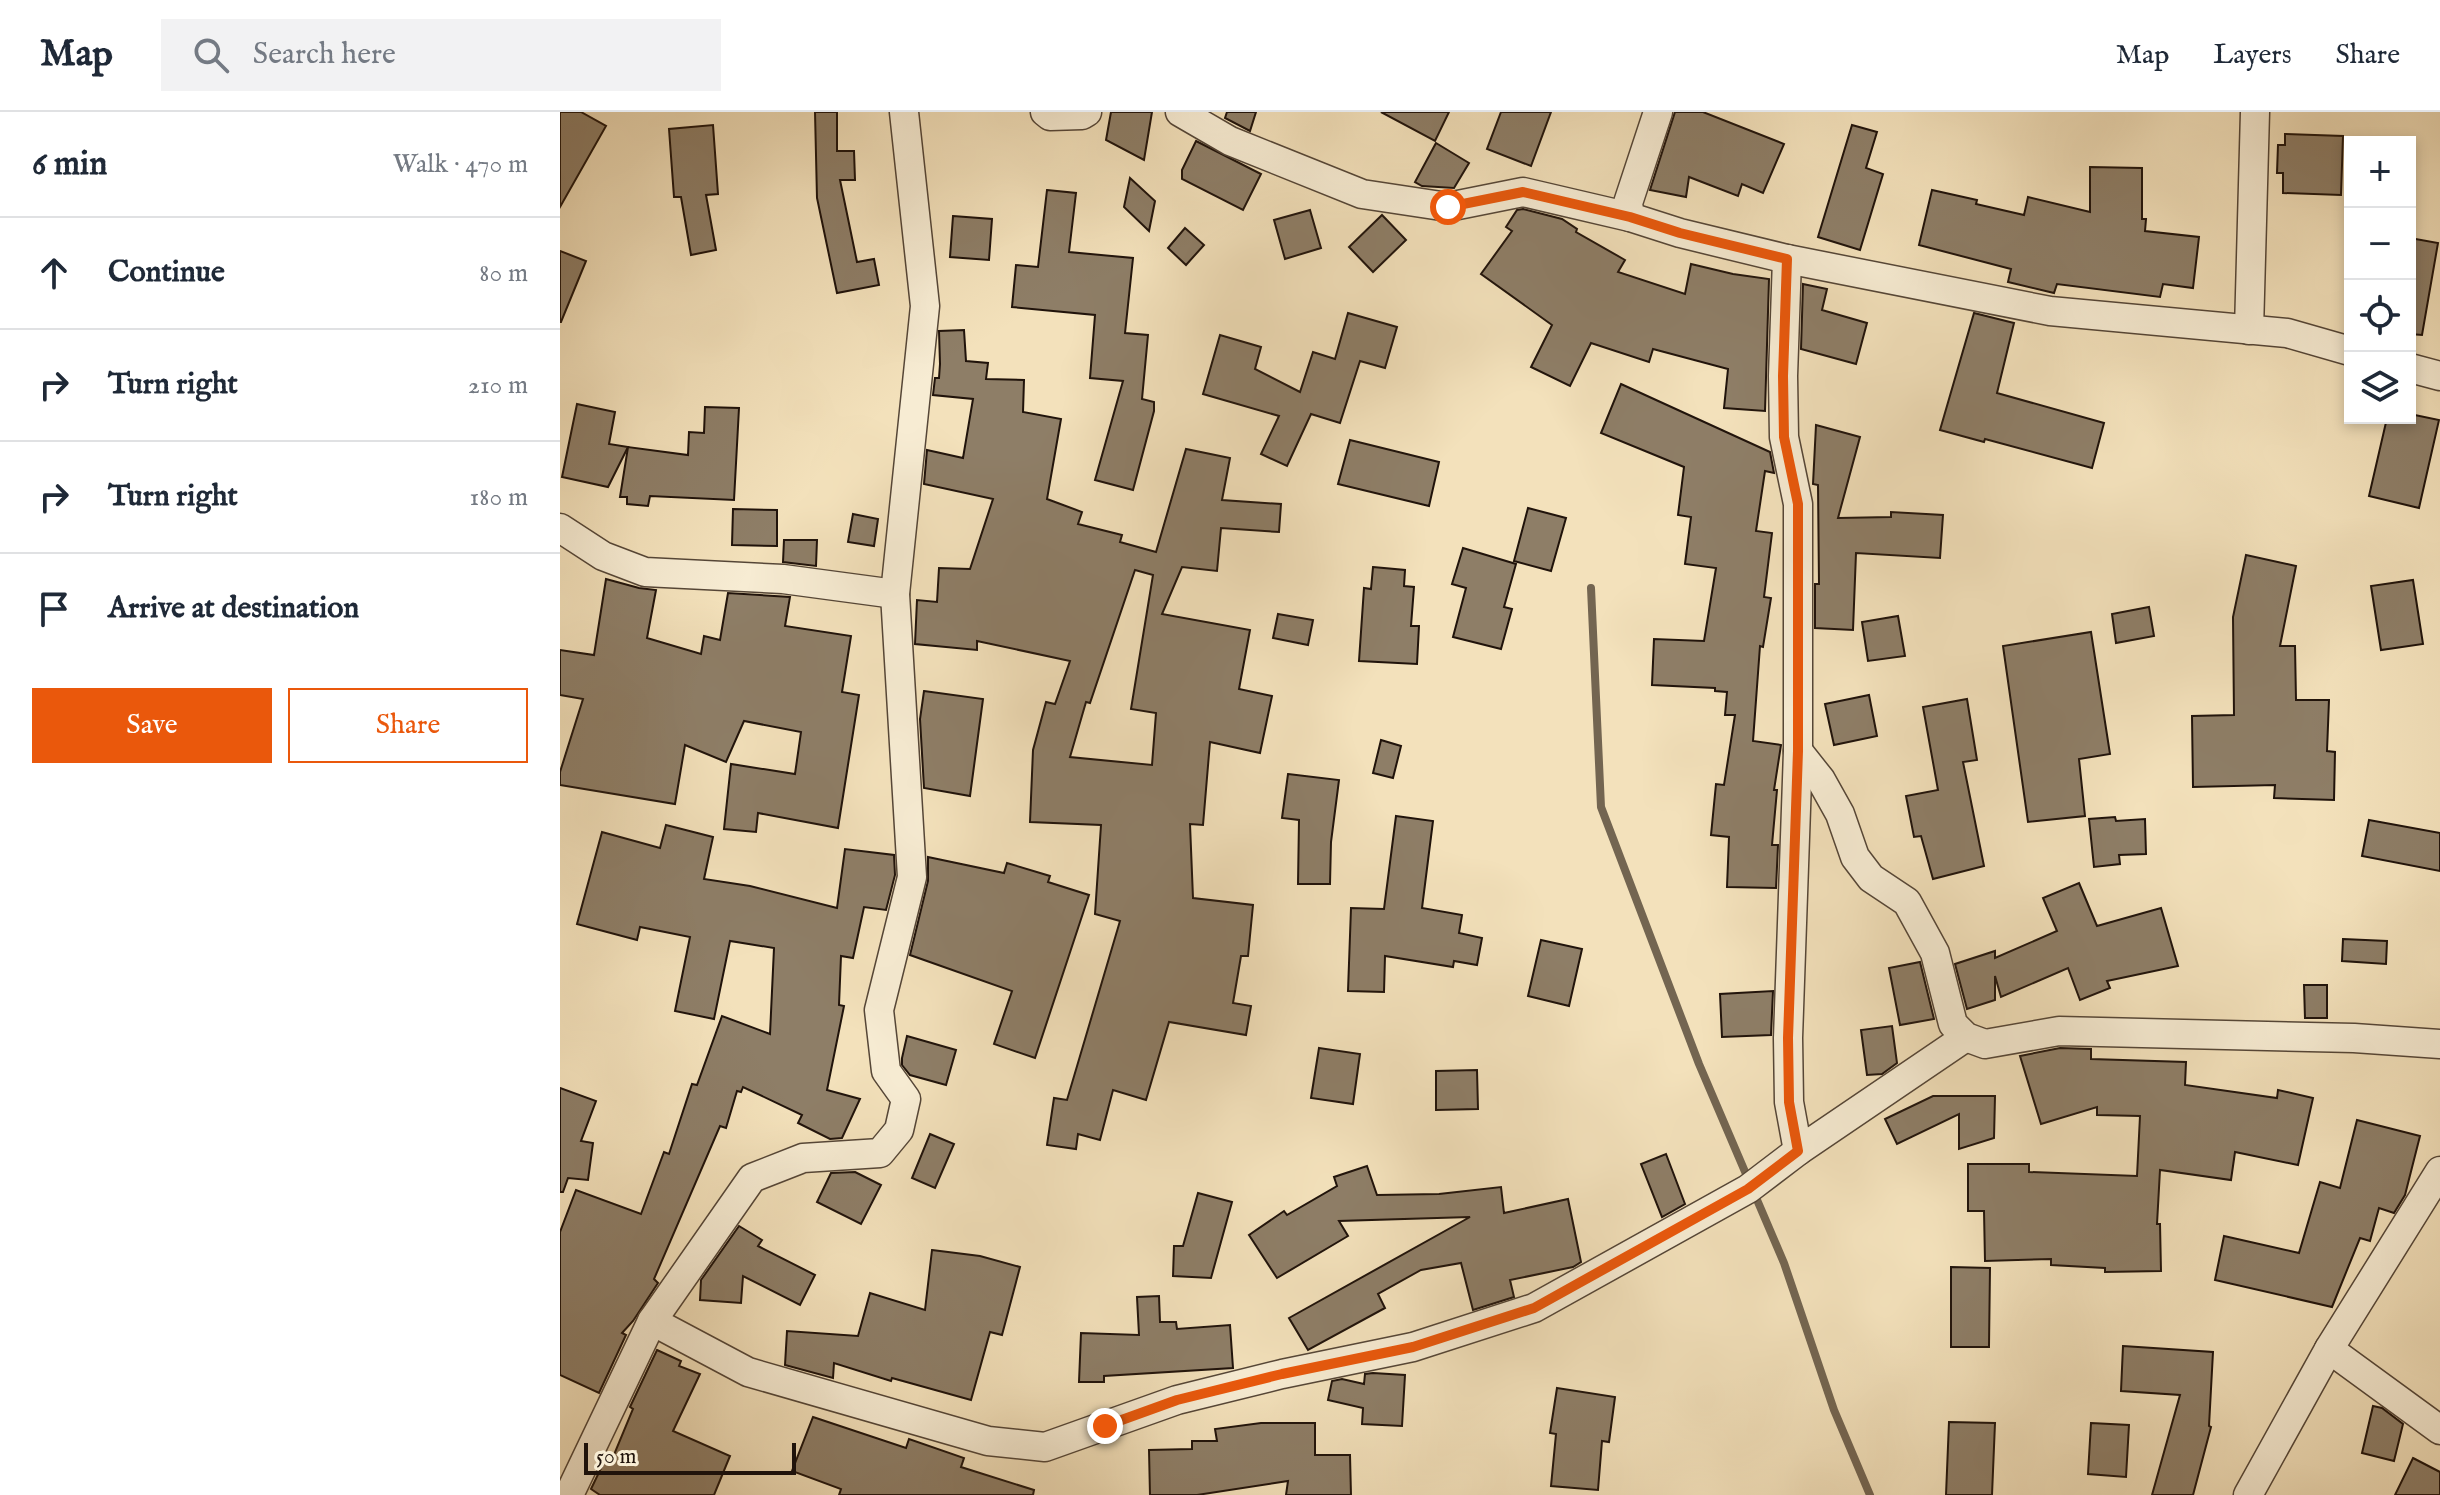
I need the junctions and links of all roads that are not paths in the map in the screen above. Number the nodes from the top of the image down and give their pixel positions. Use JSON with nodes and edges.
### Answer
{"nodes":[{"id":1,"x":904,"y":112,"type":"edge"},
{"id":2,"x":1045,"y":112,"type":"edge"},
{"id":3,"x":1087,"y":112,"type":"edge"},
{"id":4,"x":1180,"y":112,"type":"edge"},
{"id":5,"x":1658,"y":112,"type":"edge"},
{"id":6,"x":2255,"y":112,"type":"edge"},
{"id":7,"x":1630,"y":217,"type":"junction"},
{"id":8,"x":1787,"y":259,"type":"junction"},
{"id":9,"x":2249,"y":330,"type":"junction"},
{"id":10,"x":2344,"y":349,"type":"edge"},
{"id":11,"x":2416,"y":370,"type":"edge"},
{"id":12,"x":2440,"y":376,"type":"edge"},
{"id":13,"x":560,"y":528,"type":"edge"},
{"id":14,"x":895,"y":594,"type":"junction"},
{"id":15,"x":1798,"y":751,"type":"junction"},
{"id":16,"x":1966,"y":1037,"type":"junction"},
{"id":17,"x":2440,"y":1044,"type":"edge"},
{"id":18,"x":1798,"y":1151,"type":"junction"},
{"id":19,"x":2440,"y":1171,"type":"edge"},
{"id":20,"x":652,"y":1321,"type":"junction"},
{"id":21,"x":2329,"y":1349,"type":"junction"},
{"id":22,"x":2440,"y":1430,"type":"edge"},
{"id":23,"x":569,"y":1495,"type":"edge"},
{"id":24,"x":2248,"y":1495,"type":"edge"}],
"edges":[{"from":1,"to":14,"type":"street"},
{"from":2,"to":3,"type":"street"},
{"from":4,"to":7,"type":"street"},
{"from":5,"to":7,"type":"street"},
{"from":6,"to":9,"type":"street"},
{"from":7,"to":8,"type":"street"},
{"from":8,"to":9,"type":"street"},
{"from":8,"to":15,"type":"street"},
{"from":9,"to":10,"type":"street"},
{"from":11,"to":12,"type":"street"},
{"from":13,"to":14,"type":"street"},
{"from":14,"to":20,"type":"street"},
{"from":15,"to":16,"type":"street"},
{"from":15,"to":18,"type":"street"},
{"from":16,"to":17,"type":"street"},
{"from":16,"to":18,"type":"street"},
{"from":18,"to":20,"type":"street"},
{"from":19,"to":21,"type":"street"},
{"from":20,"to":23,"type":"street"},
{"from":21,"to":22,"type":"street"},
{"from":21,"to":24,"type":"street"}]}
